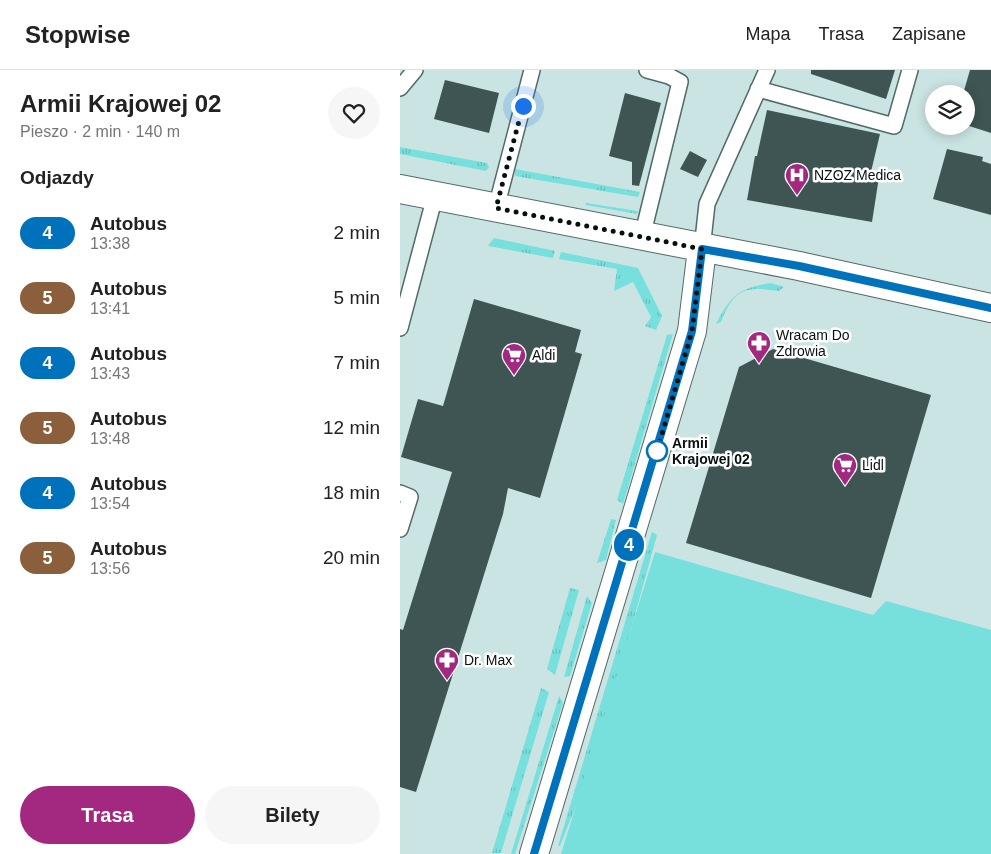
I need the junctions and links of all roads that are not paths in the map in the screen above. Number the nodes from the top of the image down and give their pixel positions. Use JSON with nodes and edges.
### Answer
{"nodes":[{"id":1,"x":416,"y":70,"type":"edge"},
{"id":2,"x":532,"y":70,"type":"edge"},
{"id":3,"x":647,"y":70,"type":"edge"},
{"id":4,"x":767,"y":70,"type":"edge"},
{"id":5,"x":910,"y":70,"type":"edge"},
{"id":6,"x":400,"y":88,"type":"edge"},
{"id":7,"x":758,"y":89,"type":"junction"},
{"id":8,"x":400,"y":189,"type":"edge"},
{"id":9,"x":435,"y":196,"type":"junction"},
{"id":10,"x":496,"y":208,"type":"junction"},
{"id":11,"x":642,"y":237,"type":"junction"},
{"id":12,"x":702,"y":249,"type":"junction"},
{"id":13,"x":991,"y":308,"type":"edge"},
{"id":14,"x":400,"y":328,"type":"edge"},
{"id":15,"x":400,"y":493,"type":"edge"},
{"id":16,"x":400,"y":529,"type":"edge"},
{"id":17,"x":534,"y":854,"type":"edge"}],
"edges":[{"from":1,"to":6,"type":"lane"},
{"from":2,"to":10,"type":"lane"},
{"from":3,"to":11,"type":"lane"},
{"from":4,"to":7,"type":"lane"},
{"from":5,"to":7,"type":"lane"},
{"from":7,"to":12,"type":"lane"},
{"from":8,"to":9,"type":"street"},
{"from":9,"to":10,"type":"street"},
{"from":9,"to":14,"type":"lane"},
{"from":10,"to":11,"type":"street"},
{"from":11,"to":12,"type":"street"},
{"from":12,"to":13,"type":"street"},
{"from":12,"to":17,"type":"street"},
{"from":15,"to":16,"type":"lane"}]}
